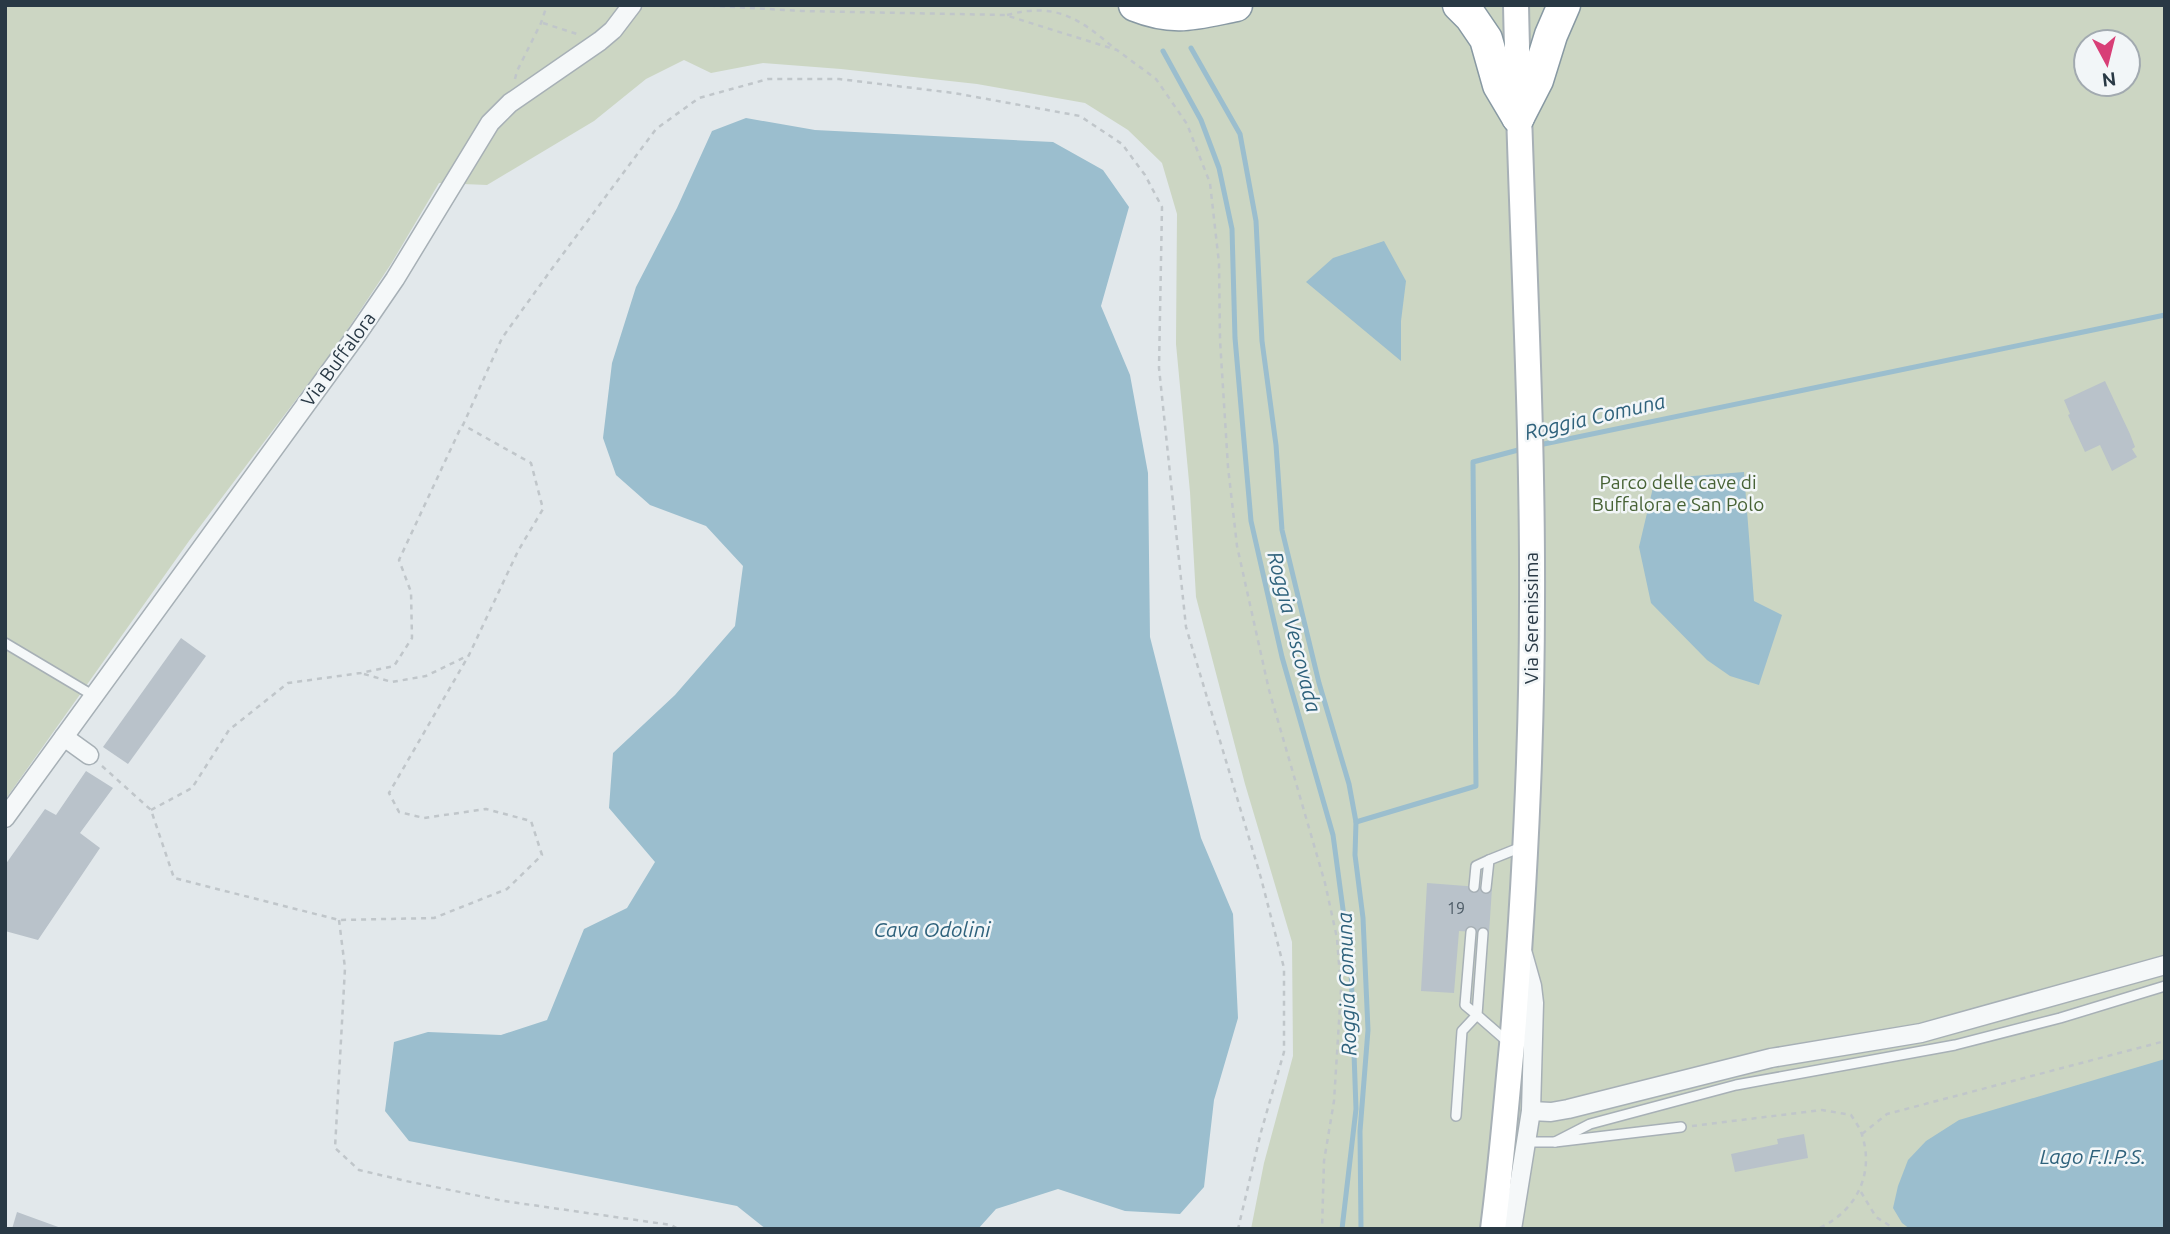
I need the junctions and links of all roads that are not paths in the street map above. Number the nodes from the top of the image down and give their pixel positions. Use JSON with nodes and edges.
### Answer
{"nodes":[{"id":1,"x":632,"y":5,"type":"edge"},
{"id":2,"x":1135,"y":5,"type":"edge"},
{"id":3,"x":1236,"y":5,"type":"edge"},
{"id":4,"x":1459,"y":5,"type":"edge"},
{"id":5,"x":1516,"y":5,"type":"edge"},
{"id":6,"x":1564,"y":5,"type":"edge"},
{"id":7,"x":1518,"y":117,"type":"junction"},
{"id":8,"x":5,"y":643,"type":"edge"},
{"id":9,"x":94,"y":696,"type":"junction"},
{"id":10,"x":64,"y":737,"type":"junction"},
{"id":11,"x":89,"y":755,"type":"road end"},
{"id":12,"x":5,"y":818,"type":"edge"},
{"id":13,"x":1525,"y":846,"type":"junction"},
{"id":14,"x":1489,"y":860,"type":"junction"},
{"id":15,"x":1474,"y":887,"type":"dead end"},
{"id":16,"x":1486,"y":888,"type":"dead end"},
{"id":17,"x":1471,"y":932,"type":"dead end"},
{"id":18,"x":1483,"y":933,"type":"dead end"},
{"id":19,"x":1521,"y":948,"type":"junction"},
{"id":20,"x":2165,"y":965,"type":"edge"},
{"id":21,"x":2165,"y":986,"type":"edge"},
{"id":22,"x":1477,"y":1015,"type":"junction"},
{"id":23,"x":1512,"y":1045,"type":"junction"},
{"id":24,"x":1531,"y":1111,"type":"junction"},
{"id":25,"x":1456,"y":1116,"type":"dead end"},
{"id":26,"x":1682,"y":1128,"type":"road end"},
{"id":27,"x":1527,"y":1142,"type":"junction"},
{"id":28,"x":1555,"y":1142,"type":"junction"},
{"id":29,"x":1493,"y":1229,"type":"edge"},
{"id":30,"x":1511,"y":1229,"type":"edge"}],
"edges":[{"from":1,"to":9,"type":"street","name":"Via Buffalora"},
{"from":2,"to":3,"type":"highway"},
{"from":4,"to":7,"type":"highway"},
{"from":5,"to":7,"type":"main road","name":"Via Serenissima"},
{"from":6,"to":7,"type":"highway"},
{"from":7,"to":13,"type":"main road","name":"Via Serenissima"},
{"from":8,"to":9,"type":"lane"},
{"from":9,"to":10,"type":"street","name":"Via Buffalora"},
{"from":10,"to":11,"type":"street"},
{"from":10,"to":12,"type":"street","name":"Via Buffalora"},
{"from":13,"to":14,"type":"lane"},
{"from":13,"to":19,"type":"main road","name":"Via Serenissima"},
{"from":14,"to":15,"type":"lane"},
{"from":14,"to":16,"type":"lane"},
{"from":17,"to":22,"type":"lane"},
{"from":18,"to":22,"type":"lane"},
{"from":19,"to":23,"type":"main road","name":"Via Serenissima"},
{"from":19,"to":24,"type":"street"},
{"from":20,"to":24,"type":"street"},
{"from":21,"to":28,"type":"lane"},
{"from":22,"to":23,"type":"lane"},
{"from":22,"to":25,"type":"lane"},
{"from":23,"to":29,"type":"main road","name":"Via Serenissima"},
{"from":24,"to":27,"type":"street"},
{"from":26,"to":28,"type":"lane"},
{"from":27,"to":28,"type":"lane"},
{"from":27,"to":30,"type":"street"}]}
